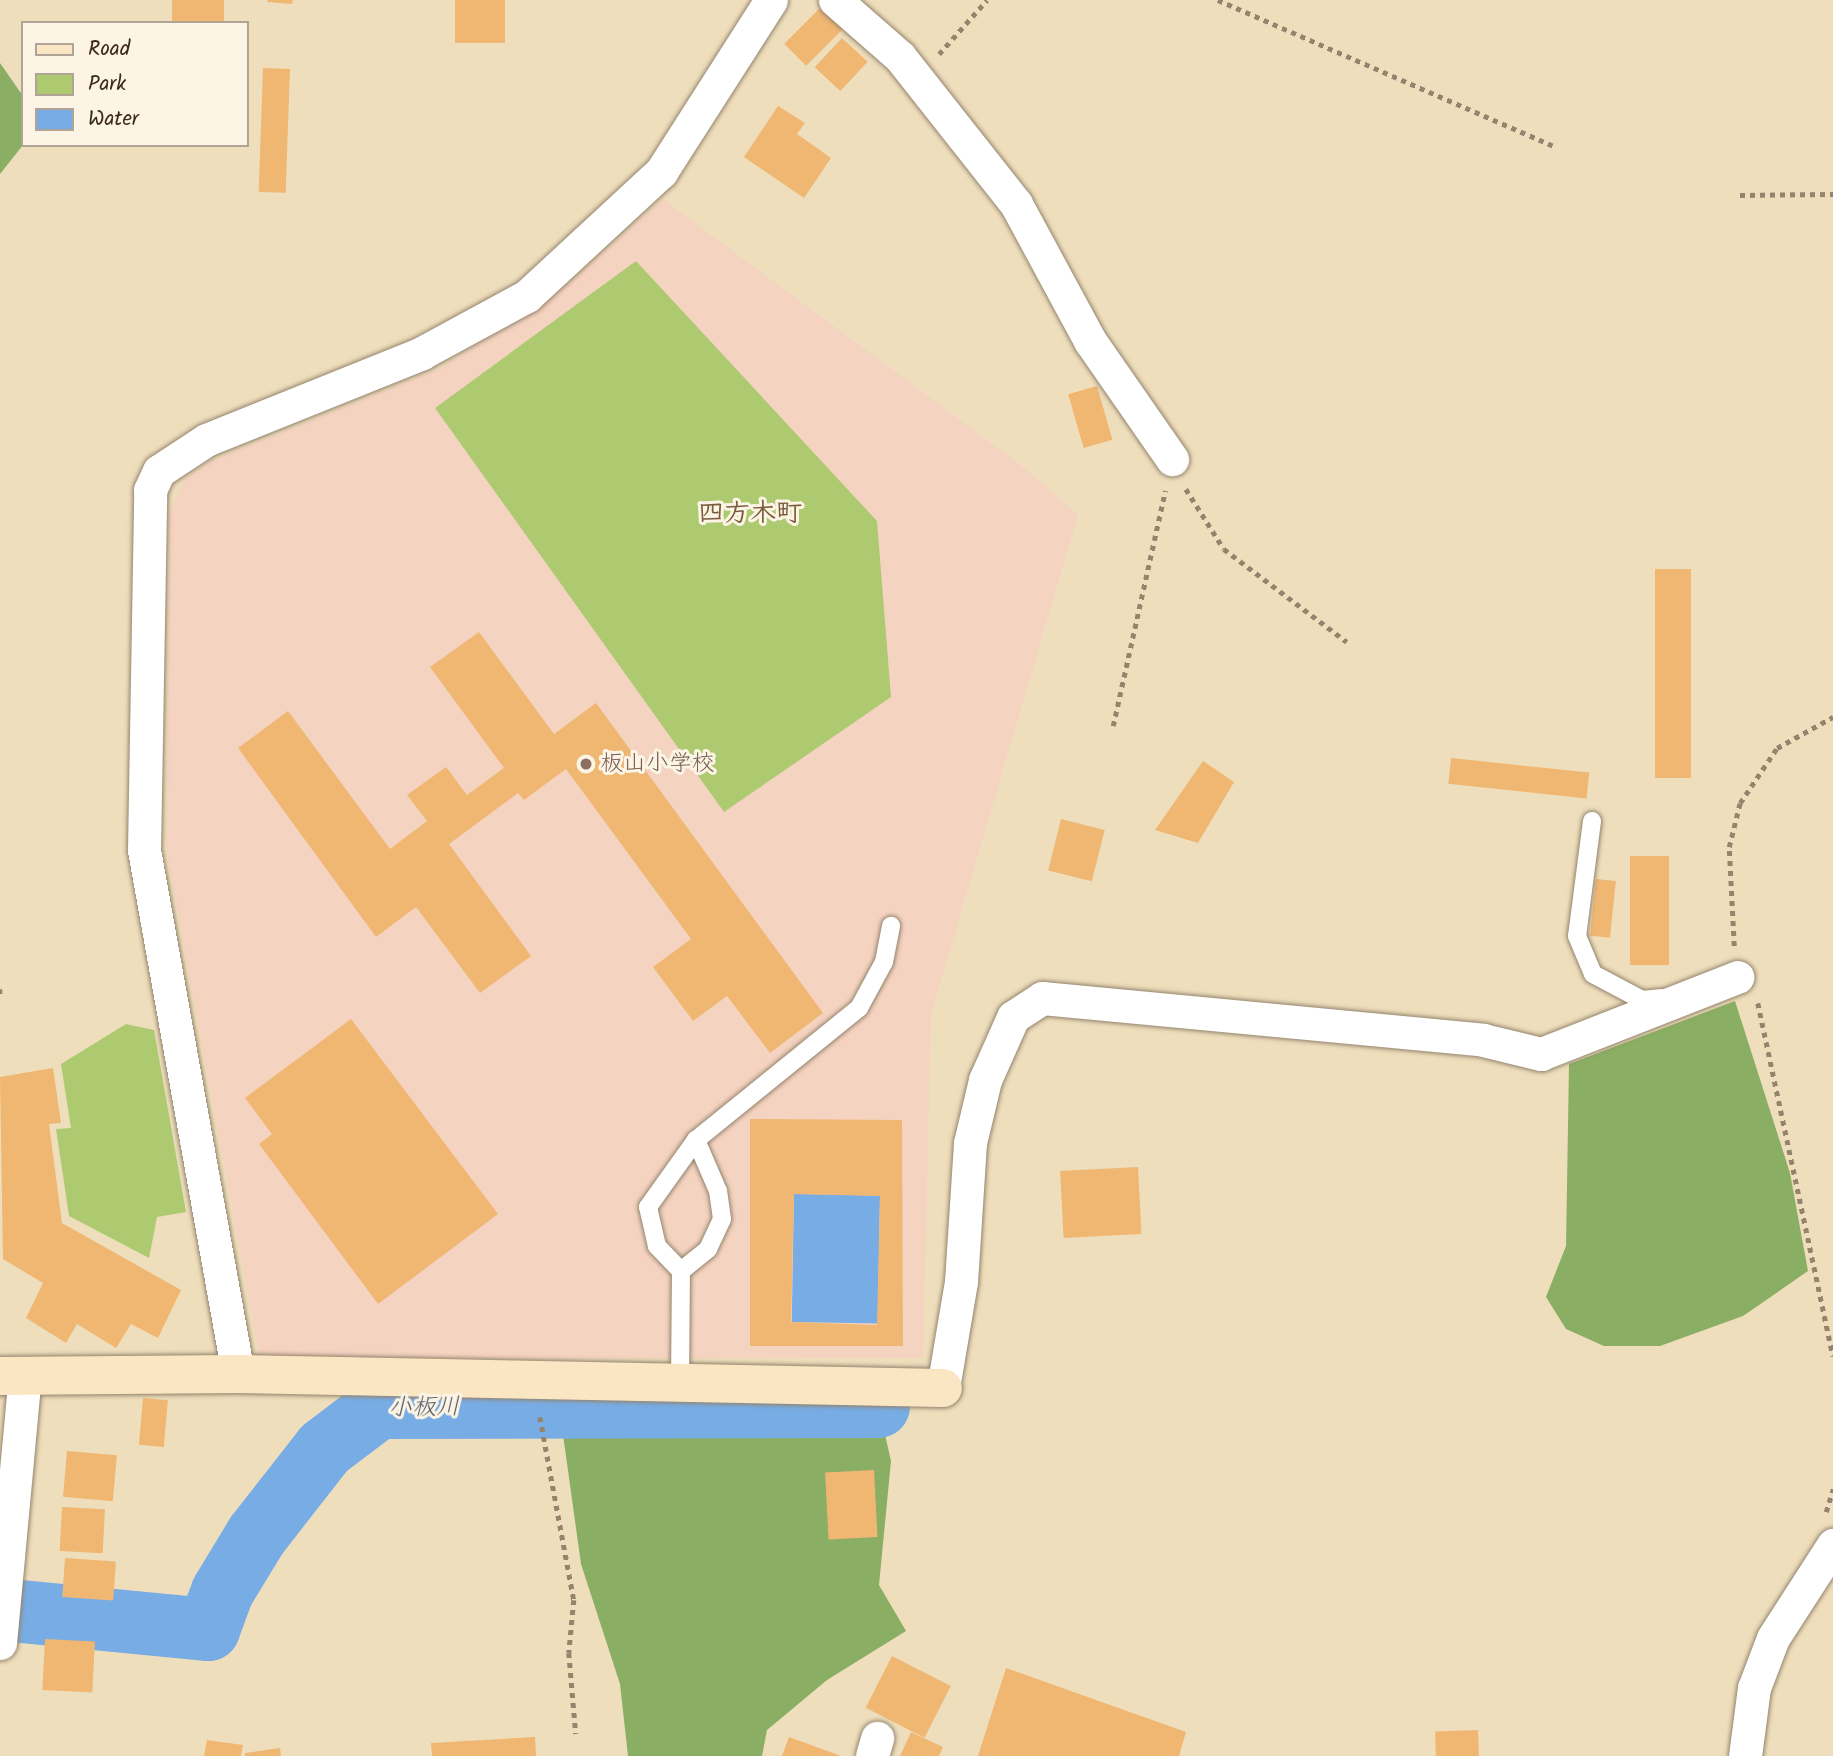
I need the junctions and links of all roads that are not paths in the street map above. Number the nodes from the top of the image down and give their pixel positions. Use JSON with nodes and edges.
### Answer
{"nodes":[{"id":1,"x":771,"y":0,"type":"edge"},
{"id":2,"x":835,"y":0,"type":"edge"},
{"id":3,"x":1172,"y":459,"type":"road end"},
{"id":4,"x":1592,"y":821,"type":"dead end"},
{"id":5,"x":891,"y":926,"type":"dead end"},
{"id":6,"x":1723,"y":985,"type":"joint"},
{"id":7,"x":696,"y":1140,"type":"junction"},
{"id":8,"x":681,"y":1271,"type":"junction"},
{"id":9,"x":238,"y":1374,"type":"junction"},
{"id":10,"x":13,"y":1376,"type":"edge"},
{"id":11,"x":680,"y":1382,"type":"junction"},
{"id":12,"x":943,"y":1388,"type":"joint"},
{"id":13,"x":1833,"y":1545,"type":"edge"},
{"id":14,"x":1,"y":1636,"type":"edge"},
{"id":15,"x":1745,"y":1756,"type":"edge"}],
"edges":[{"from":1,"to":9,"type":"street"},
{"from":2,"to":3,"type":"street"},
{"from":4,"to":6,"type":"lane"},
{"from":5,"to":7,"type":"lane"},
{"from":6,"to":12,"type":"street"},
{"from":7,"to":8,"type":"lane"},
{"from":7,"to":8,"type":"lane"},
{"from":8,"to":11,"type":"lane"},
{"from":9,"to":10,"type":"street"},
{"from":9,"to":11,"type":"street"},
{"from":10,"to":14,"type":"street"},
{"from":11,"to":12,"type":"street"},
{"from":13,"to":15,"type":"street"}]}
